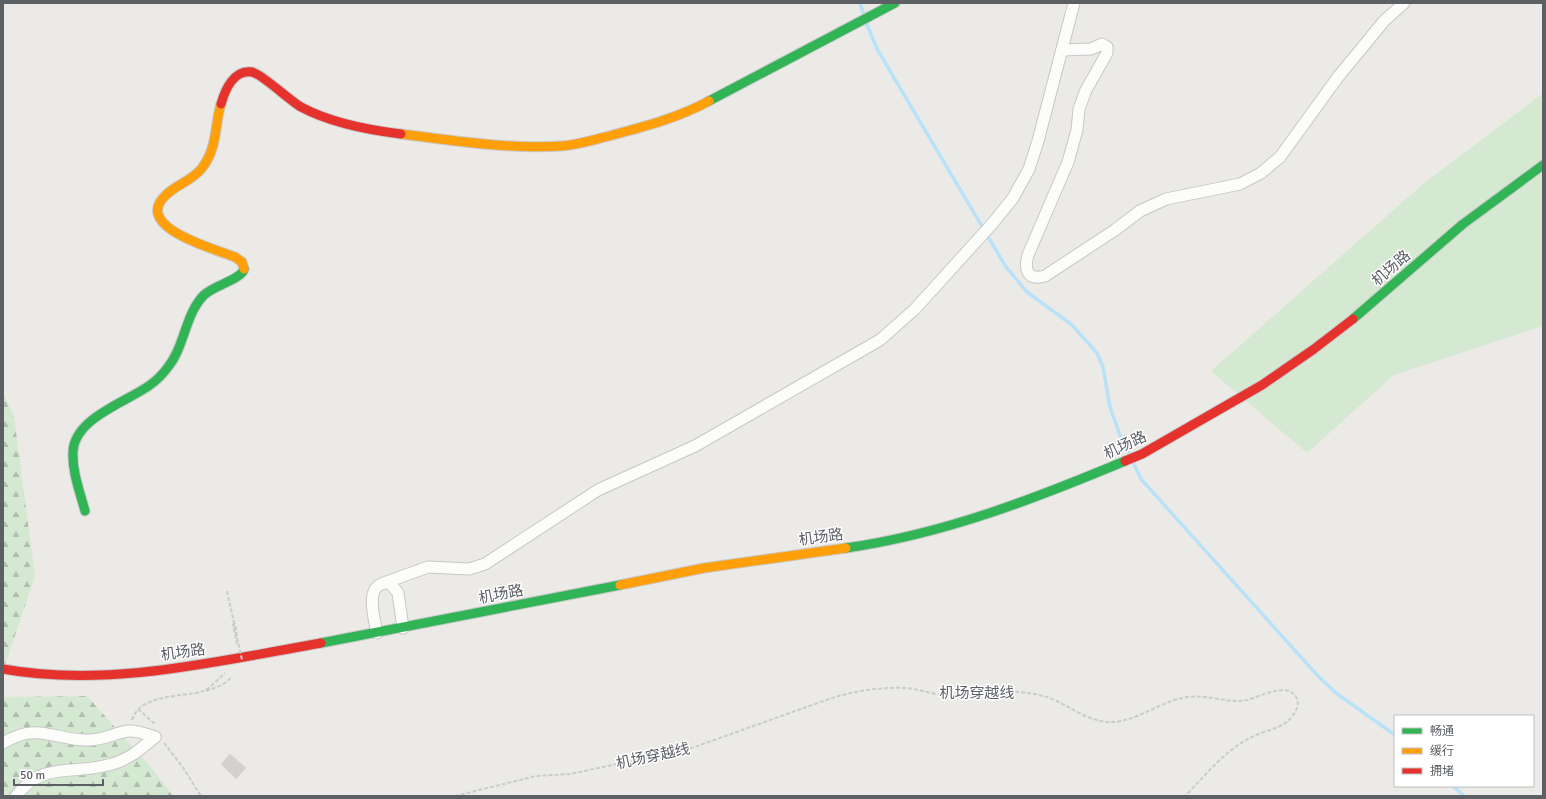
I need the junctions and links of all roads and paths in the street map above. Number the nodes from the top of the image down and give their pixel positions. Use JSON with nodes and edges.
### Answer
{"nodes":[{"id":1,"x":895,"y":3,"type":"edge"},
{"id":2,"x":1074,"y":3,"type":"edge"},
{"id":3,"x":1404,"y":3,"type":"edge"},
{"id":4,"x":1062,"y":50,"type":"junction"},
{"id":5,"x":1543,"y":165,"type":"edge"},
{"id":6,"x":86,"y":511,"type":"dead end"},
{"id":7,"x":406,"y":575,"type":"junction"},
{"id":8,"x":384,"y":583,"type":"junction"},
{"id":9,"x":227,"y":591,"type":"dead end"},
{"id":10,"x":398,"y":593,"type":"junction"},
{"id":11,"x":403,"y":628,"type":"junction"},
{"id":12,"x":377,"y":633,"type":"junction"},
{"id":13,"x":237,"y":636,"type":"junction"},
{"id":14,"x":242,"y":661,"type":"junction"},
{"id":15,"x":3,"y":669,"type":"edge"},
{"id":16,"x":228,"y":671,"type":"dead end"},
{"id":17,"x":232,"y":677,"type":"dead end"},
{"id":18,"x":205,"y":691,"type":"junction"},
{"id":19,"x":138,"y":709,"type":"junction"},
{"id":20,"x":128,"y":731,"type":"junction"},
{"id":21,"x":158,"y":733,"type":"junction"},
{"id":22,"x":3,"y":743,"type":"edge"},
{"id":23,"x":16,"y":796,"type":"edge"},
{"id":24,"x":201,"y":796,"type":"edge"},
{"id":25,"x":455,"y":796,"type":"edge"},
{"id":26,"x":1185,"y":796,"type":"edge"}],
"edges":[{"from":1,"to":6,"type":"street"},
{"from":2,"to":4,"type":"street"},
{"from":3,"to":4,"type":"street"},
{"from":4,"to":7,"type":"street"},
{"from":5,"to":11,"type":"street","name":"机场路"},
{"from":7,"to":8,"type":"street"},
{"from":7,"to":10,"type":"street"},
{"from":8,"to":10,"type":"street"},
{"from":8,"to":12,"type":"street"},
{"from":9,"to":13,"type":"path","bridge":true},
{"from":10,"to":11,"type":"street"},
{"from":11,"to":12,"type":"street","name":"机场路"},
{"from":12,"to":14,"type":"street","name":"机场路"},
{"from":13,"to":14,"type":"path","bridge":true},
{"from":13,"to":14,"type":"path"},
{"from":14,"to":15,"type":"street","name":"机场路"},
{"from":16,"to":18,"type":"path"},
{"from":17,"to":18,"type":"path"},
{"from":18,"to":19,"type":"path"},
{"from":19,"to":20,"type":"path"},
{"from":19,"to":21,"type":"path"},
{"from":20,"to":21,"type":"street"},
{"from":20,"to":22,"type":"street"},
{"from":21,"to":23,"type":"street"},
{"from":21,"to":24,"type":"path"},
{"from":25,"to":26,"type":"path","name":"机场穿越线"}]}
